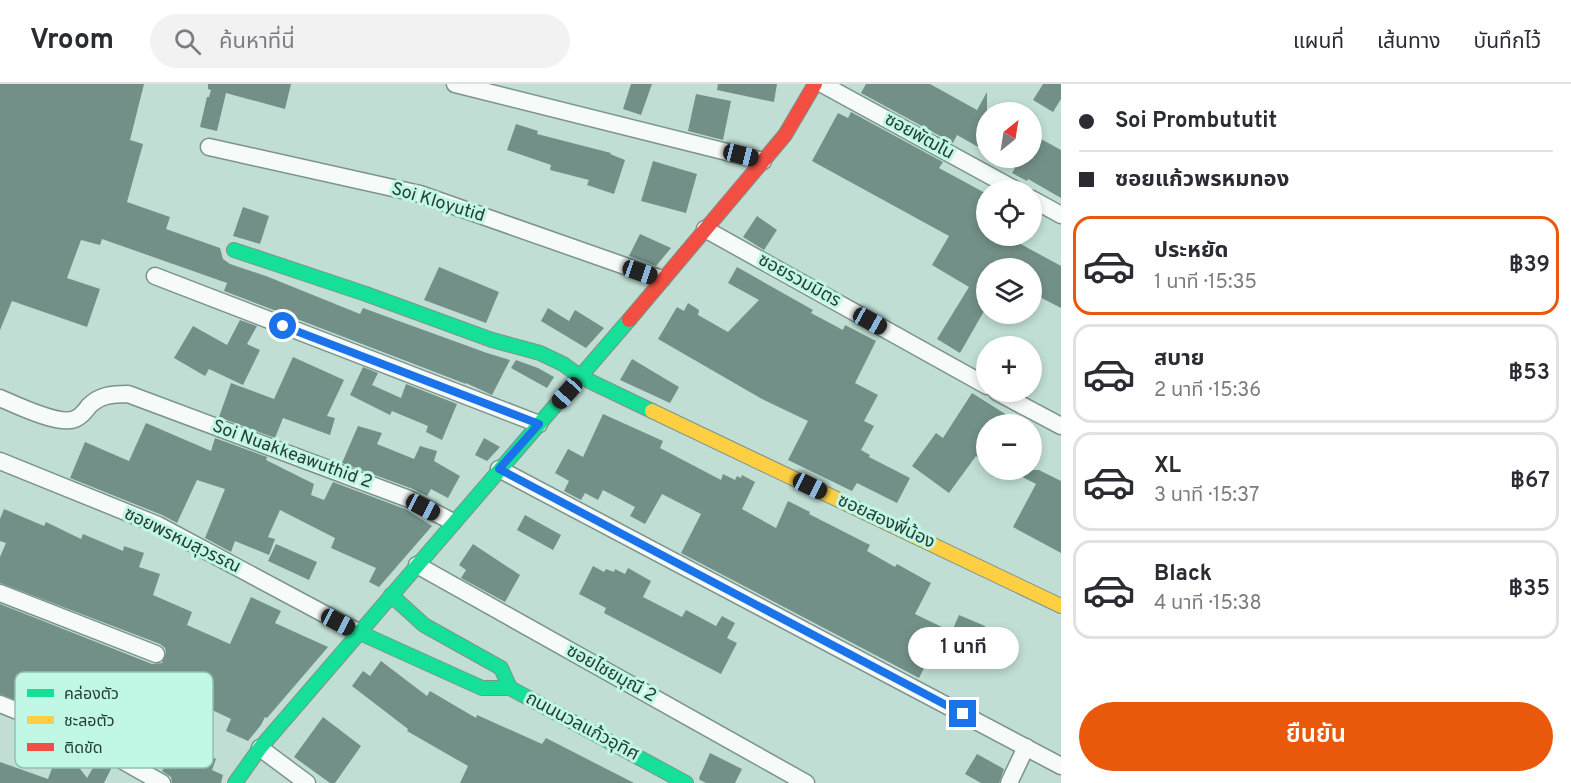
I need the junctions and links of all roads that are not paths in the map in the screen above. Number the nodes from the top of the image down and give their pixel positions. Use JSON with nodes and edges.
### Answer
{"nodes":[{"id":1,"x":455,"y":84,"type":"edge"},
{"id":2,"x":815,"y":84,"type":"edge"},
{"id":3,"x":822,"y":84,"type":"edge"},
{"id":4,"x":209,"y":147,"type":"dead end"},
{"id":5,"x":763,"y":161,"type":"junction"},
{"id":6,"x":998,"y":180,"type":"edge"},
{"id":7,"x":1042,"y":205,"type":"edge"},
{"id":8,"x":1061,"y":215,"type":"edge"},
{"id":9,"x":705,"y":229,"type":"junction"},
{"id":10,"x":234,"y":250,"type":"dead end"},
{"id":11,"x":155,"y":276,"type":"dead end"},
{"id":12,"x":662,"y":279,"type":"junction"},
{"id":13,"x":976,"y":375,"type":"edge"},
{"id":14,"x":581,"y":377,"type":"junction"},
{"id":15,"x":0,"y":398,"type":"edge"},
{"id":16,"x":1016,"y":402,"type":"edge"},
{"id":17,"x":539,"y":424,"type":"junction"},
{"id":18,"x":1061,"y":426,"type":"edge"},
{"id":19,"x":0,"y":461,"type":"edge"},
{"id":20,"x":499,"y":469,"type":"junction"},
{"id":21,"x":453,"y":522,"type":"junction"},
{"id":22,"x":417,"y":565,"type":"junction"},
{"id":23,"x":0,"y":593,"type":"edge"},
{"id":24,"x":391,"y":595,"type":"junction"},
{"id":25,"x":1061,"y":606,"type":"edge"},
{"id":26,"x":358,"y":633,"type":"junction"},
{"id":27,"x":156,"y":654,"type":"dead end"},
{"id":28,"x":510,"y":688,"type":"junction"},
{"id":29,"x":0,"y":704,"type":"edge"},
{"id":30,"x":15,"y":710,"type":"edge"},
{"id":31,"x":1026,"y":747,"type":"junction"},
{"id":32,"x":260,"y":748,"type":"junction"},
{"id":33,"x":1061,"y":766,"type":"edge"},
{"id":34,"x":135,"y":768,"type":"edge"},
{"id":35,"x":658,"y":776,"type":"edge"},
{"id":36,"x":162,"y":783,"type":"edge"},
{"id":37,"x":235,"y":783,"type":"edge"},
{"id":38,"x":307,"y":783,"type":"edge"},
{"id":39,"x":686,"y":783,"type":"edge"},
{"id":40,"x":806,"y":783,"type":"edge"},
{"id":41,"x":1009,"y":783,"type":"edge"}],
"edges":[{"from":1,"to":5,"type":"street"},
{"from":2,"to":5,"type":"street"},
{"from":3,"to":6,"type":"street","name":"ซอยพัฒโน"},
{"from":4,"to":12,"type":"street","name":"Soi Kloyutid"},
{"from":5,"to":9,"type":"street"},
{"from":7,"to":8,"type":"street"},
{"from":9,"to":12,"type":"street"},
{"from":9,"to":13,"type":"street","name":"ซอยรวมมิตร"},
{"from":10,"to":14,"type":"street","name":"ซอยสองพี่น้อง"},
{"from":11,"to":17,"type":"street"},
{"from":12,"to":14,"type":"street"},
{"from":14,"to":17,"type":"street"},
{"from":14,"to":25,"type":"street","name":"ซอยสองพี่น้อง"},
{"from":15,"to":21,"type":"street","name":"Soi Nuakkeawuthid 2"},
{"from":16,"to":18,"type":"street"},
{"from":17,"to":20,"type":"street"},
{"from":19,"to":26,"type":"street","name":"ซอยพรหมสุวรรณ"},
{"from":20,"to":21,"type":"street"},
{"from":20,"to":31,"type":"street"},
{"from":21,"to":22,"type":"street"},
{"from":22,"to":24,"type":"street"},
{"from":22,"to":40,"type":"street","name":"ซอยไชยมุณี 2"},
{"from":23,"to":27,"type":"street"},
{"from":24,"to":26,"type":"street"},
{"from":24,"to":28,"type":"street","name":"ถนนนวลแก้วอุทิศ"},
{"from":26,"to":28,"type":"street","name":"ถนนนวลแก้วอุทิศ"},
{"from":26,"to":32,"type":"street"},
{"from":28,"to":35,"type":"street","name":"ถนนนวลแก้วอุทิศ"},
{"from":29,"to":30,"type":"street"},
{"from":31,"to":33,"type":"street"},
{"from":31,"to":41,"type":"street"},
{"from":32,"to":37,"type":"street"},
{"from":32,"to":38,"type":"street"},
{"from":34,"to":36,"type":"street"},
{"from":35,"to":39,"type":"street","name":"ถนนนวลแก้วอุทิศ"}]}
